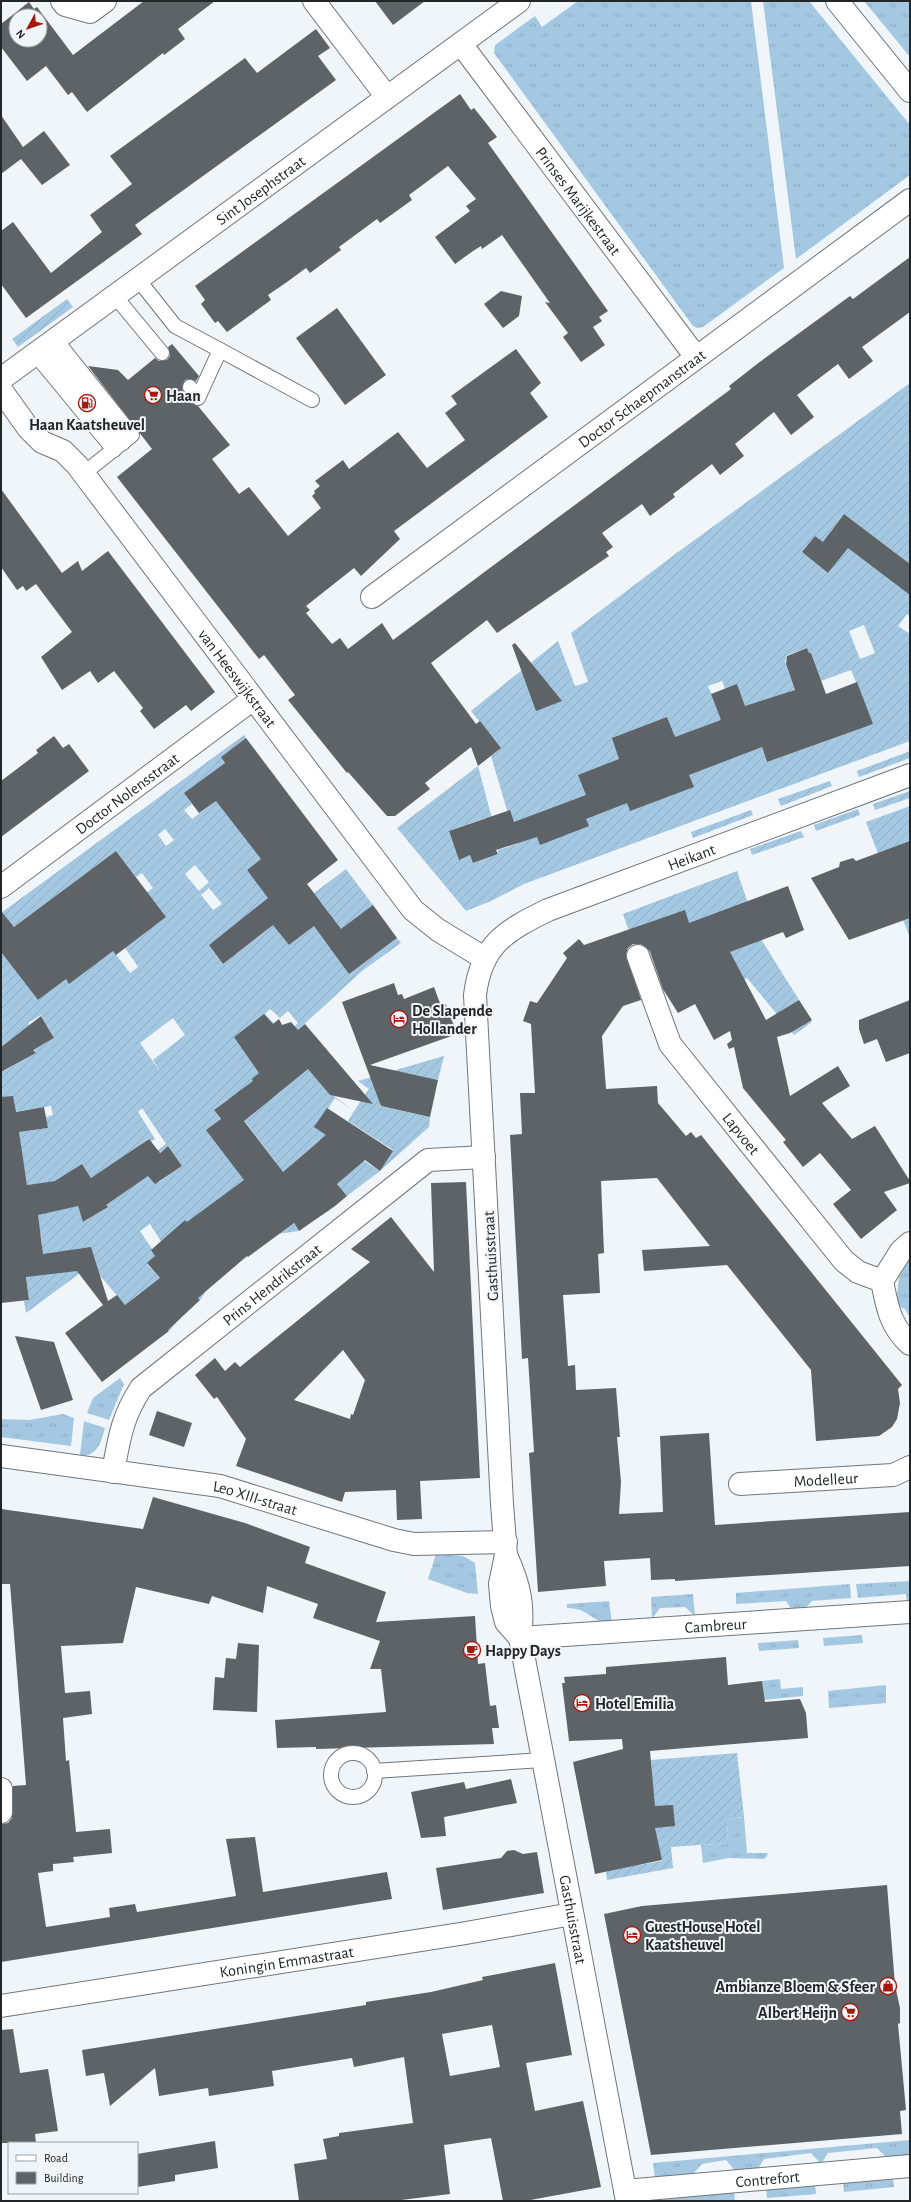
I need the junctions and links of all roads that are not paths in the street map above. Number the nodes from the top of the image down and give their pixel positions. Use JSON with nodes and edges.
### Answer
{"nodes":[{"id":1,"x":62,"y":1,"type":"edge"},
{"id":2,"x":105,"y":1,"type":"edge"},
{"id":3,"x":314,"y":1,"type":"edge"},
{"id":4,"x":519,"y":1,"type":"edge"},
{"id":5,"x":837,"y":1,"type":"edge"},
{"id":6,"x":460,"y":44,"type":"junction"},
{"id":7,"x":910,"y":91,"type":"edge"},
{"id":8,"x":387,"y":97,"type":"junction"},
{"id":9,"x":910,"y":200,"type":"edge"},
{"id":10,"x":137,"y":278,"type":"junction"},
{"id":11,"x":114,"y":295,"type":"junction"},
{"id":12,"x":45,"y":346,"type":"junction"},
{"id":13,"x":158,"y":348,"type":"dead end"},
{"id":14,"x":220,"y":350,"type":"junction"},
{"id":15,"x":696,"y":357,"type":"junction"},
{"id":16,"x":1,"y":379,"type":"edge"},
{"id":17,"x":1,"y":390,"type":"edge"},
{"id":18,"x":194,"y":392,"type":"dead end"},
{"id":19,"x":312,"y":400,"type":"dead end"},
{"id":20,"x":118,"y":446,"type":"junction"},
{"id":21,"x":83,"y":474,"type":"junction"},
{"id":22,"x":372,"y":597,"type":"dead end"},
{"id":23,"x":253,"y":699,"type":"junction"},
{"id":24,"x":910,"y":775,"type":"edge"},
{"id":25,"x":1,"y":887,"type":"edge"},
{"id":26,"x":638,"y":956,"type":"dead end"},
{"id":27,"x":484,"y":958,"type":"junction"},
{"id":28,"x":484,"y":1157,"type":"junction"},
{"id":29,"x":910,"y":1243,"type":"edge"},
{"id":30,"x":882,"y":1280,"type":"junction"},
{"id":31,"x":910,"y":1344,"type":"edge"},
{"id":32,"x":1,"y":1456,"type":"edge"},
{"id":33,"x":910,"y":1467,"type":"edge"},
{"id":34,"x":113,"y":1472,"type":"junction"},
{"id":35,"x":740,"y":1484,"type":"dead end"},
{"id":36,"x":506,"y":1549,"type":"junction"},
{"id":37,"x":910,"y":1612,"type":"edge"},
{"id":38,"x":520,"y":1638,"type":"junction"},
{"id":39,"x":543,"y":1760,"type":"junction"},
{"id":40,"x":374,"y":1772,"type":"dead end"},
{"id":41,"x":1,"y":1789,"type":"edge"},
{"id":42,"x":1,"y":1812,"type":"edge"},
{"id":43,"x":572,"y":1914,"type":"junction"},
{"id":44,"x":1,"y":2006,"type":"edge"},
{"id":45,"x":910,"y":2166,"type":"edge"},
{"id":46,"x":626,"y":2196,"type":"edge"}],
"edges":[{"from":1,"to":2,"type":"street"},
{"from":3,"to":8,"type":"street"},
{"from":4,"to":6,"type":"street","name":"Sint Josephstraat"},
{"from":5,"to":7,"type":"street"},
{"from":6,"to":8,"type":"street","name":"Sint Josephstraat"},
{"from":6,"to":15,"type":"street","name":"Prinses Marijkestraat"},
{"from":8,"to":10,"type":"street","name":"Sint Josephstraat"},
{"from":9,"to":15,"type":"street","name":"Doctor Schaepmanstraat"},
{"from":10,"to":11,"type":"street","name":"Sint Josephstraat"},
{"from":10,"to":14,"type":"lane"},
{"from":11,"to":12,"type":"street","name":"Sint Josephstraat"},
{"from":11,"to":13,"type":"lane"},
{"from":12,"to":16,"type":"street","name":"Sint Josephstraat"},
{"from":12,"to":20,"type":"lane"},
{"from":12,"to":20,"type":"lane"},
{"from":14,"to":18,"type":"lane"},
{"from":14,"to":19,"type":"lane"},
{"from":15,"to":22,"type":"street","name":"Doctor Schaepmanstraat"},
{"from":17,"to":21,"type":"street","name":"van Heeswijkstraat"},
{"from":20,"to":21,"type":"lane"},
{"from":21,"to":23,"type":"street","name":"van Heeswijkstraat"},
{"from":23,"to":25,"type":"street","name":"Doctor Nolensstraat"},
{"from":23,"to":27,"type":"street","name":"van Heeswijkstraat"},
{"from":24,"to":27,"type":"street","name":"Heikant"},
{"from":26,"to":30,"type":"street","name":"Lapvoet"},
{"from":27,"to":28,"type":"street","name":"Gasthuisstraat"},
{"from":28,"to":34,"type":"street","name":"Prins Hendrikstraat"},
{"from":28,"to":36,"type":"street","name":"Gasthuisstraat"},
{"from":29,"to":30,"type":"street"},
{"from":30,"to":31,"type":"street"},
{"from":32,"to":34,"type":"street","name":"Leo XIII-straat"},
{"from":33,"to":35,"type":"street","name":"Modelleur"},
{"from":34,"to":36,"type":"street","name":"Leo XIII-straat"},
{"from":36,"to":38,"type":"street","name":"Gasthuisstraat"},
{"from":37,"to":38,"type":"street","name":"Cambreur"},
{"from":38,"to":39,"type":"street","name":"Gasthuisstraat"},
{"from":39,"to":40,"type":"lane"},
{"from":39,"to":43,"type":"street","name":"Gasthuisstraat"},
{"from":41,"to":42,"type":"street"},
{"from":43,"to":44,"type":"street","name":"Koningin Emmastraat"},
{"from":43,"to":46,"type":"street","name":"Gasthuisstraat"},
{"from":45,"to":46,"type":"street","name":"Contrefort"}]}
